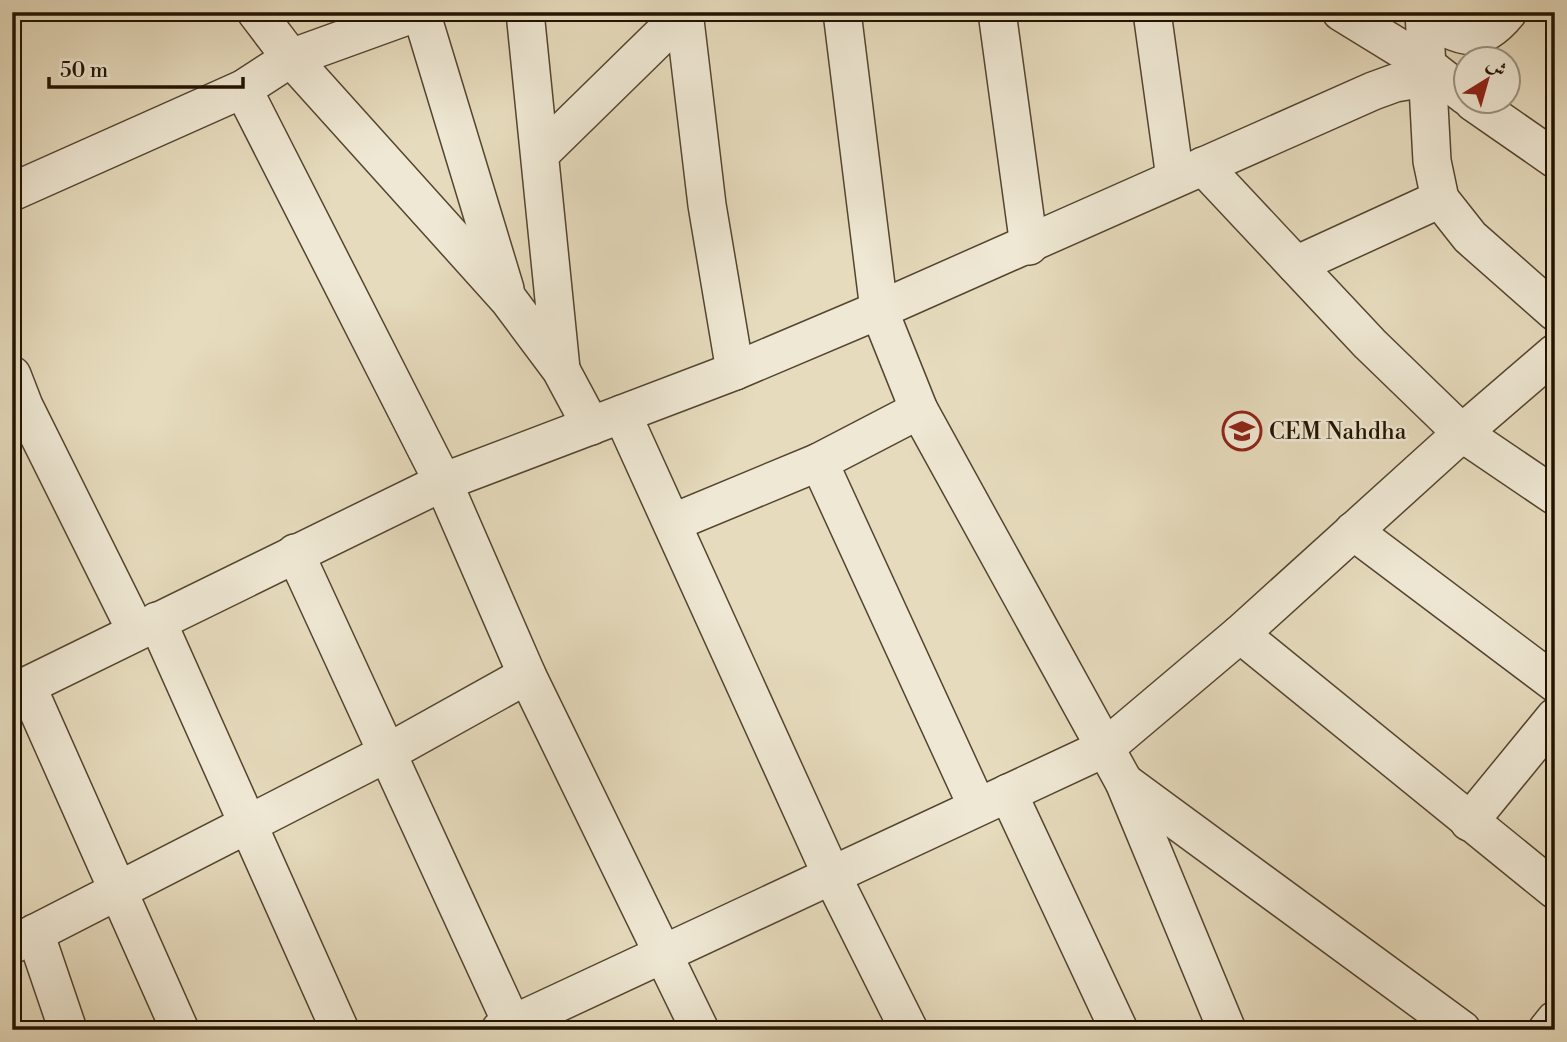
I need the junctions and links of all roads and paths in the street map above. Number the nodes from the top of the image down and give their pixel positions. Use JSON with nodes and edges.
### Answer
{"nodes":[{"id":1,"x":256,"y":12,"type":"edge"},
{"id":2,"x":420,"y":12,"type":"edge"},
{"id":3,"x":525,"y":12,"type":"edge"},
{"id":4,"x":684,"y":12,"type":"edge"},
{"id":5,"x":842,"y":12,"type":"edge"},
{"id":6,"x":997,"y":12,"type":"edge"},
{"id":7,"x":1152,"y":12,"type":"edge"},
{"id":8,"x":1341,"y":12,"type":"edge"},
{"id":9,"x":1508,"y":12,"type":"edge"},
{"id":10,"x":1424,"y":43,"type":"edge"},
{"id":11,"x":291,"y":58,"type":"junction"},
{"id":12,"x":1452,"y":64,"type":"edge"},
{"id":13,"x":1452,"y":79,"type":"edge"},
{"id":14,"x":243,"y":89,"type":"junction"},
{"id":15,"x":1522,"y":112,"type":"edge"},
{"id":16,"x":1493,"y":116,"type":"edge"},
{"id":17,"x":1555,"y":133,"type":"edge"},
{"id":18,"x":541,"y":153,"type":"junction"},
{"id":19,"x":1555,"y":159,"type":"edge"},
{"id":20,"x":1189,"y":172,"type":"junction"},
{"id":21,"x":12,"y":192,"type":"edge"},
{"id":22,"x":1440,"y":199,"type":"junction"},
{"id":23,"x":1029,"y":246,"type":"junction"},
{"id":24,"x":1296,"y":265,"type":"junction"},
{"id":25,"x":508,"y":299,"type":"junction"},
{"id":26,"x":880,"y":310,"type":"junction"},
{"id":27,"x":1555,"y":313,"type":"edge"},
{"id":28,"x":1555,"y":353,"type":"edge"},
{"id":29,"x":561,"y":370,"type":"junction"},
{"id":30,"x":735,"y":371,"type":"junction"},
{"id":31,"x":16,"y":397,"type":"edge"},
{"id":32,"x":919,"y":410,"type":"junction"},
{"id":33,"x":606,"y":420,"type":"junction"},
{"id":34,"x":1462,"y":433,"type":"junction"},
{"id":35,"x":819,"y":462,"type":"junction"},
{"id":36,"x":443,"y":482,"type":"junction"},
{"id":37,"x":1555,"y":496,"type":"edge"},
{"id":38,"x":672,"y":523,"type":"junction"},
{"id":39,"x":1353,"y":531,"type":"junction"},
{"id":40,"x":296,"y":553,"type":"junction"},
{"id":41,"x":147,"y":626,"type":"junction"},
{"id":42,"x":1240,"y":634,"type":"junction"},
{"id":43,"x":527,"y":675,"type":"junction"},
{"id":44,"x":1555,"y":682,"type":"edge"},
{"id":45,"x":19,"y":689,"type":"edge"},
{"id":46,"x":1555,"y":717,"type":"edge"},
{"id":47,"x":1105,"y":748,"type":"junction"},
{"id":48,"x":387,"y":753,"type":"junction"},
{"id":49,"x":1124,"y":782,"type":"junction"},
{"id":50,"x":993,"y":799,"type":"junction"},
{"id":51,"x":1469,"y":822,"type":"junction"},
{"id":52,"x":247,"y":823,"type":"junction"},
{"id":53,"x":831,"y":874,"type":"junction"},
{"id":54,"x":118,"y":890,"type":"junction"},
{"id":55,"x":1555,"y":890,"type":"edge"},
{"id":56,"x":24,"y":939,"type":"edge"},
{"id":57,"x":664,"y":952,"type":"junction"},
{"id":58,"x":1555,"y":1020,"type":"edge"},
{"id":59,"x":506,"y":1027,"type":"edge"},
{"id":60,"x":68,"y":1030,"type":"edge"},
{"id":61,"x":180,"y":1030,"type":"edge"},
{"id":62,"x":340,"y":1030,"type":"edge"},
{"id":63,"x":700,"y":1030,"type":"edge"},
{"id":64,"x":909,"y":1030,"type":"edge"},
{"id":65,"x":1119,"y":1030,"type":"edge"},
{"id":66,"x":1227,"y":1030,"type":"edge"},
{"id":67,"x":1462,"y":1030,"type":"edge"},
{"id":68,"x":1547,"y":1030,"type":"edge"}],
"edges":[{"from":1,"to":11,"type":"street"},
{"from":2,"to":11,"type":"street"},
{"from":2,"to":25,"type":"street"},
{"from":3,"to":18,"type":"street"},
{"from":4,"to":18,"type":"street"},
{"from":4,"to":30,"type":"street"},
{"from":5,"to":26,"type":"street"},
{"from":6,"to":23,"type":"street"},
{"from":7,"to":20,"type":"street"},
{"from":8,"to":10,"type":"street"},
{"from":9,"to":10,"type":"street"},
{"from":10,"to":12,"type":"street"},
{"from":10,"to":13,"type":"street"},
{"from":10,"to":20,"type":"street"},
{"from":10,"to":22,"type":"street"},
{"from":11,"to":14,"type":"street"},
{"from":11,"to":25,"type":"street"},
{"from":14,"to":21,"type":"street"},
{"from":14,"to":36,"type":"street"},
{"from":15,"to":17,"type":"street"},
{"from":16,"to":19,"type":"street"},
{"from":18,"to":29,"type":"street"},
{"from":20,"to":23,"type":"street"},
{"from":20,"to":24,"type":"street"},
{"from":22,"to":24,"type":"street"},
{"from":22,"to":27,"type":"street"},
{"from":23,"to":26,"type":"street"},
{"from":24,"to":34,"type":"street"},
{"from":25,"to":29,"type":"street"},
{"from":26,"to":30,"type":"street"},
{"from":26,"to":32,"type":"street"},
{"from":28,"to":34,"type":"street"},
{"from":29,"to":33,"type":"street"},
{"from":30,"to":33,"type":"street"},
{"from":31,"to":41,"type":"street"},
{"from":32,"to":35,"type":"street"},
{"from":32,"to":47,"type":"street"},
{"from":33,"to":36,"type":"street"},
{"from":33,"to":38,"type":"street"},
{"from":34,"to":37,"type":"street"},
{"from":34,"to":39,"type":"street"},
{"from":35,"to":38,"type":"street"},
{"from":35,"to":50,"type":"street"},
{"from":36,"to":40,"type":"street"},
{"from":36,"to":43,"type":"street"},
{"from":38,"to":53,"type":"street"},
{"from":39,"to":42,"type":"street"},
{"from":39,"to":44,"type":"street"},
{"from":40,"to":41,"type":"street"},
{"from":40,"to":48,"type":"street"},
{"from":41,"to":45,"type":"street"},
{"from":41,"to":52,"type":"street"},
{"from":42,"to":47,"type":"street"},
{"from":42,"to":51,"type":"street"},
{"from":43,"to":48,"type":"street"},
{"from":43,"to":57,"type":"street"},
{"from":45,"to":54,"type":"street"},
{"from":46,"to":51,"type":"street"},
{"from":47,"to":49,"type":"street"},
{"from":47,"to":50,"type":"street"},
{"from":48,"to":52,"type":"street"},
{"from":48,"to":59,"type":"street"},
{"from":49,"to":66,"type":"street"},
{"from":49,"to":67,"type":"street"},
{"from":50,"to":53,"type":"street"},
{"from":50,"to":65,"type":"street"},
{"from":51,"to":55,"type":"street"},
{"from":52,"to":54,"type":"street"},
{"from":52,"to":62,"type":"street"},
{"from":53,"to":57,"type":"street"},
{"from":53,"to":64,"type":"street"},
{"from":54,"to":56,"type":"street"},
{"from":54,"to":61,"type":"street"},
{"from":56,"to":60,"type":"street"},
{"from":57,"to":59,"type":"street"},
{"from":57,"to":63,"type":"street"},
{"from":58,"to":68,"type":"street"}]}
